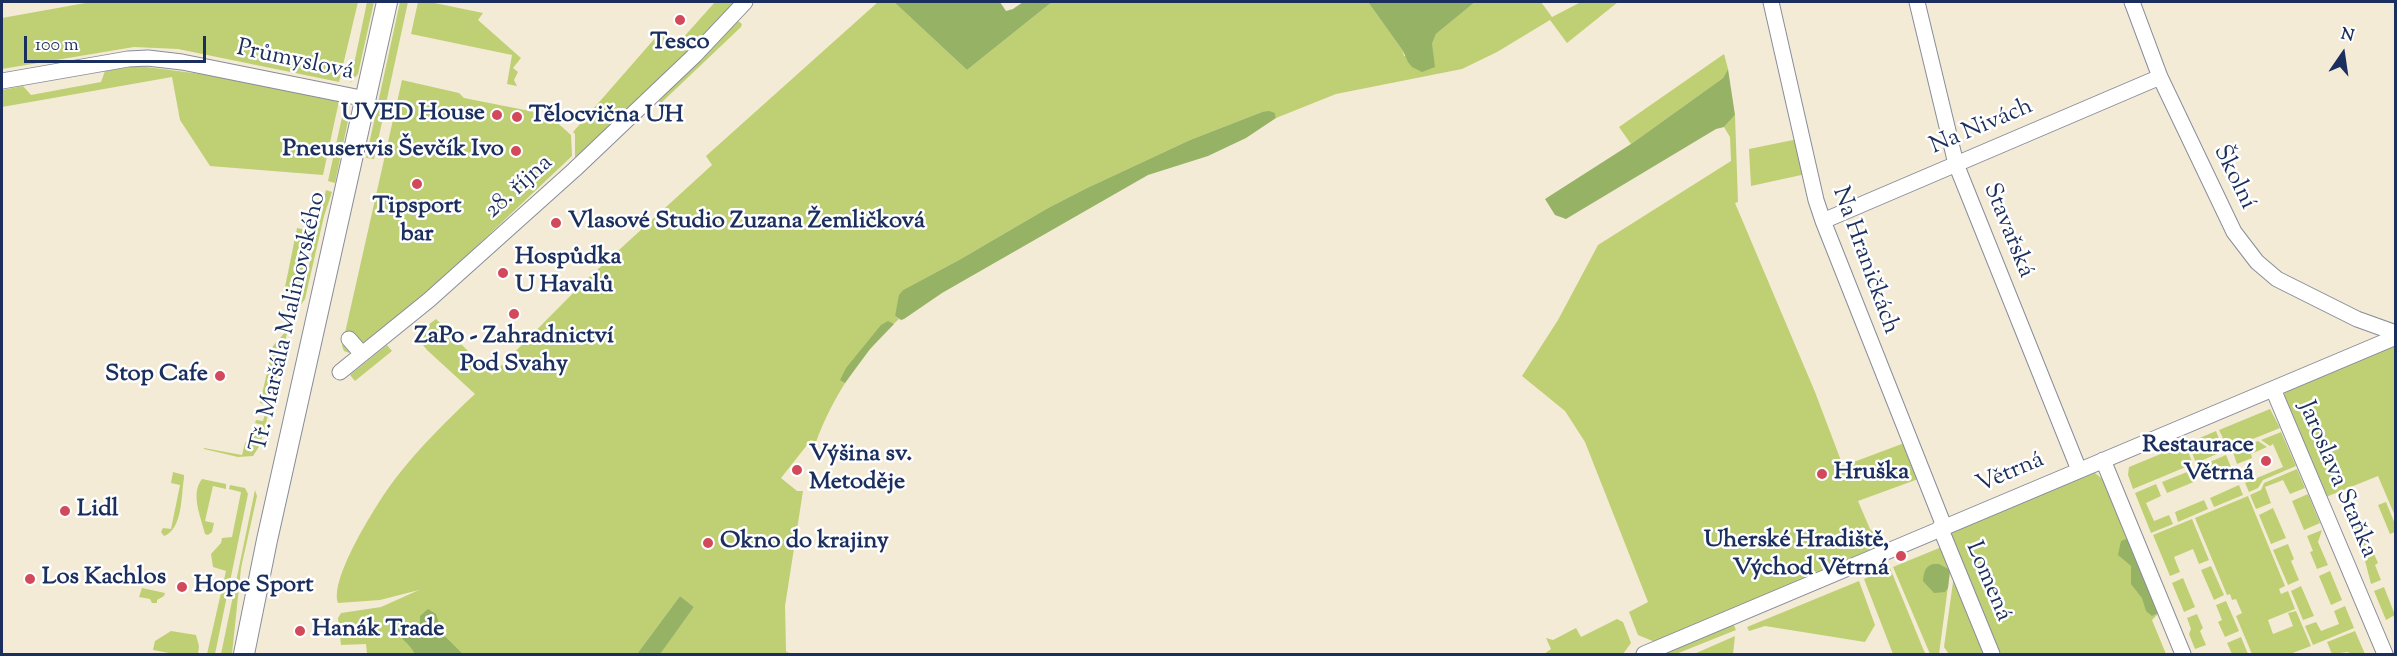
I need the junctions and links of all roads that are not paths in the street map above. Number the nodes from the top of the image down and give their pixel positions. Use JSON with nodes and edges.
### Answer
{"nodes":[{"id":1,"x":387,"y":2,"type":"edge"},
{"id":2,"x":745,"y":2,"type":"edge"},
{"id":3,"x":1771,"y":2,"type":"edge"},
{"id":4,"x":1917,"y":2,"type":"edge"},
{"id":5,"x":2132,"y":2,"type":"edge"},
{"id":6,"x":2160,"y":77,"type":"junction"},
{"id":7,"x":2,"y":81,"type":"edge"},
{"id":8,"x":366,"y":99,"type":"junction"},
{"id":9,"x":1956,"y":164,"type":"junction"},
{"id":10,"x":1822,"y":221,"type":"junction"},
{"id":11,"x":2357,"y":319,"type":"junction"},
{"id":12,"x":2396,"y":335,"type":"edge"},
{"id":13,"x":349,"y":339,"type":"dead end"},
{"id":14,"x":2359,"y":352,"type":"junction"},
{"id":15,"x":362,"y":354,"type":"junction"},
{"id":16,"x":340,"y":372,"type":"dead end"},
{"id":17,"x":2273,"y":389,"type":"junction"},
{"id":18,"x":2103,"y":460,"type":"junction"},
{"id":19,"x":2079,"y":470,"type":"junction"},
{"id":20,"x":1942,"y":527,"type":"junction"},
{"id":21,"x":244,"y":654,"type":"edge"},
{"id":22,"x":1644,"y":654,"type":"edge"},
{"id":23,"x":1992,"y":654,"type":"edge"},
{"id":24,"x":2183,"y":654,"type":"edge"},
{"id":25,"x":2385,"y":654,"type":"edge"}],
"edges":[{"from":1,"to":8,"type":"main road","name":"Tř. Maršála Malinovského"},
{"from":2,"to":15,"type":"street","name":"28. října"},
{"from":3,"to":10,"type":"street","name":"Na Hraničkách"},
{"from":4,"to":9,"type":"street","name":"Stavařská"},
{"from":5,"to":6,"type":"street","name":"Školní"},
{"from":6,"to":9,"type":"street","name":"Na Nivách"},
{"from":6,"to":11,"type":"street","name":"Školní"},
{"from":7,"to":8,"type":"street","name":"Průmyslová"},
{"from":8,"to":21,"type":"main road","name":"Tř. Maršála Malinovského"},
{"from":9,"to":10,"type":"street","name":"Na Nivách"},
{"from":9,"to":19,"type":"street","name":"Stavařská"},
{"from":10,"to":20,"type":"street","name":"Na Hraničkách"},
{"from":11,"to":12,"type":"street","name":"Školní"},
{"from":11,"to":14,"type":"street"},
{"from":12,"to":14,"type":"street","name":"Větrná"},
{"from":13,"to":15,"type":"street"},
{"from":14,"to":17,"type":"street","name":"Větrná"},
{"from":15,"to":16,"type":"street","name":"28. října"},
{"from":17,"to":18,"type":"street","name":"Větrná"},
{"from":17,"to":25,"type":"street","name":"Jaroslava Staňka"},
{"from":18,"to":19,"type":"street","name":"Větrná"},
{"from":18,"to":24,"type":"street"},
{"from":19,"to":20,"type":"street","name":"Větrná"},
{"from":20,"to":22,"type":"street","name":"Větrná"},
{"from":20,"to":23,"type":"street","name":"Lomená"}]}
